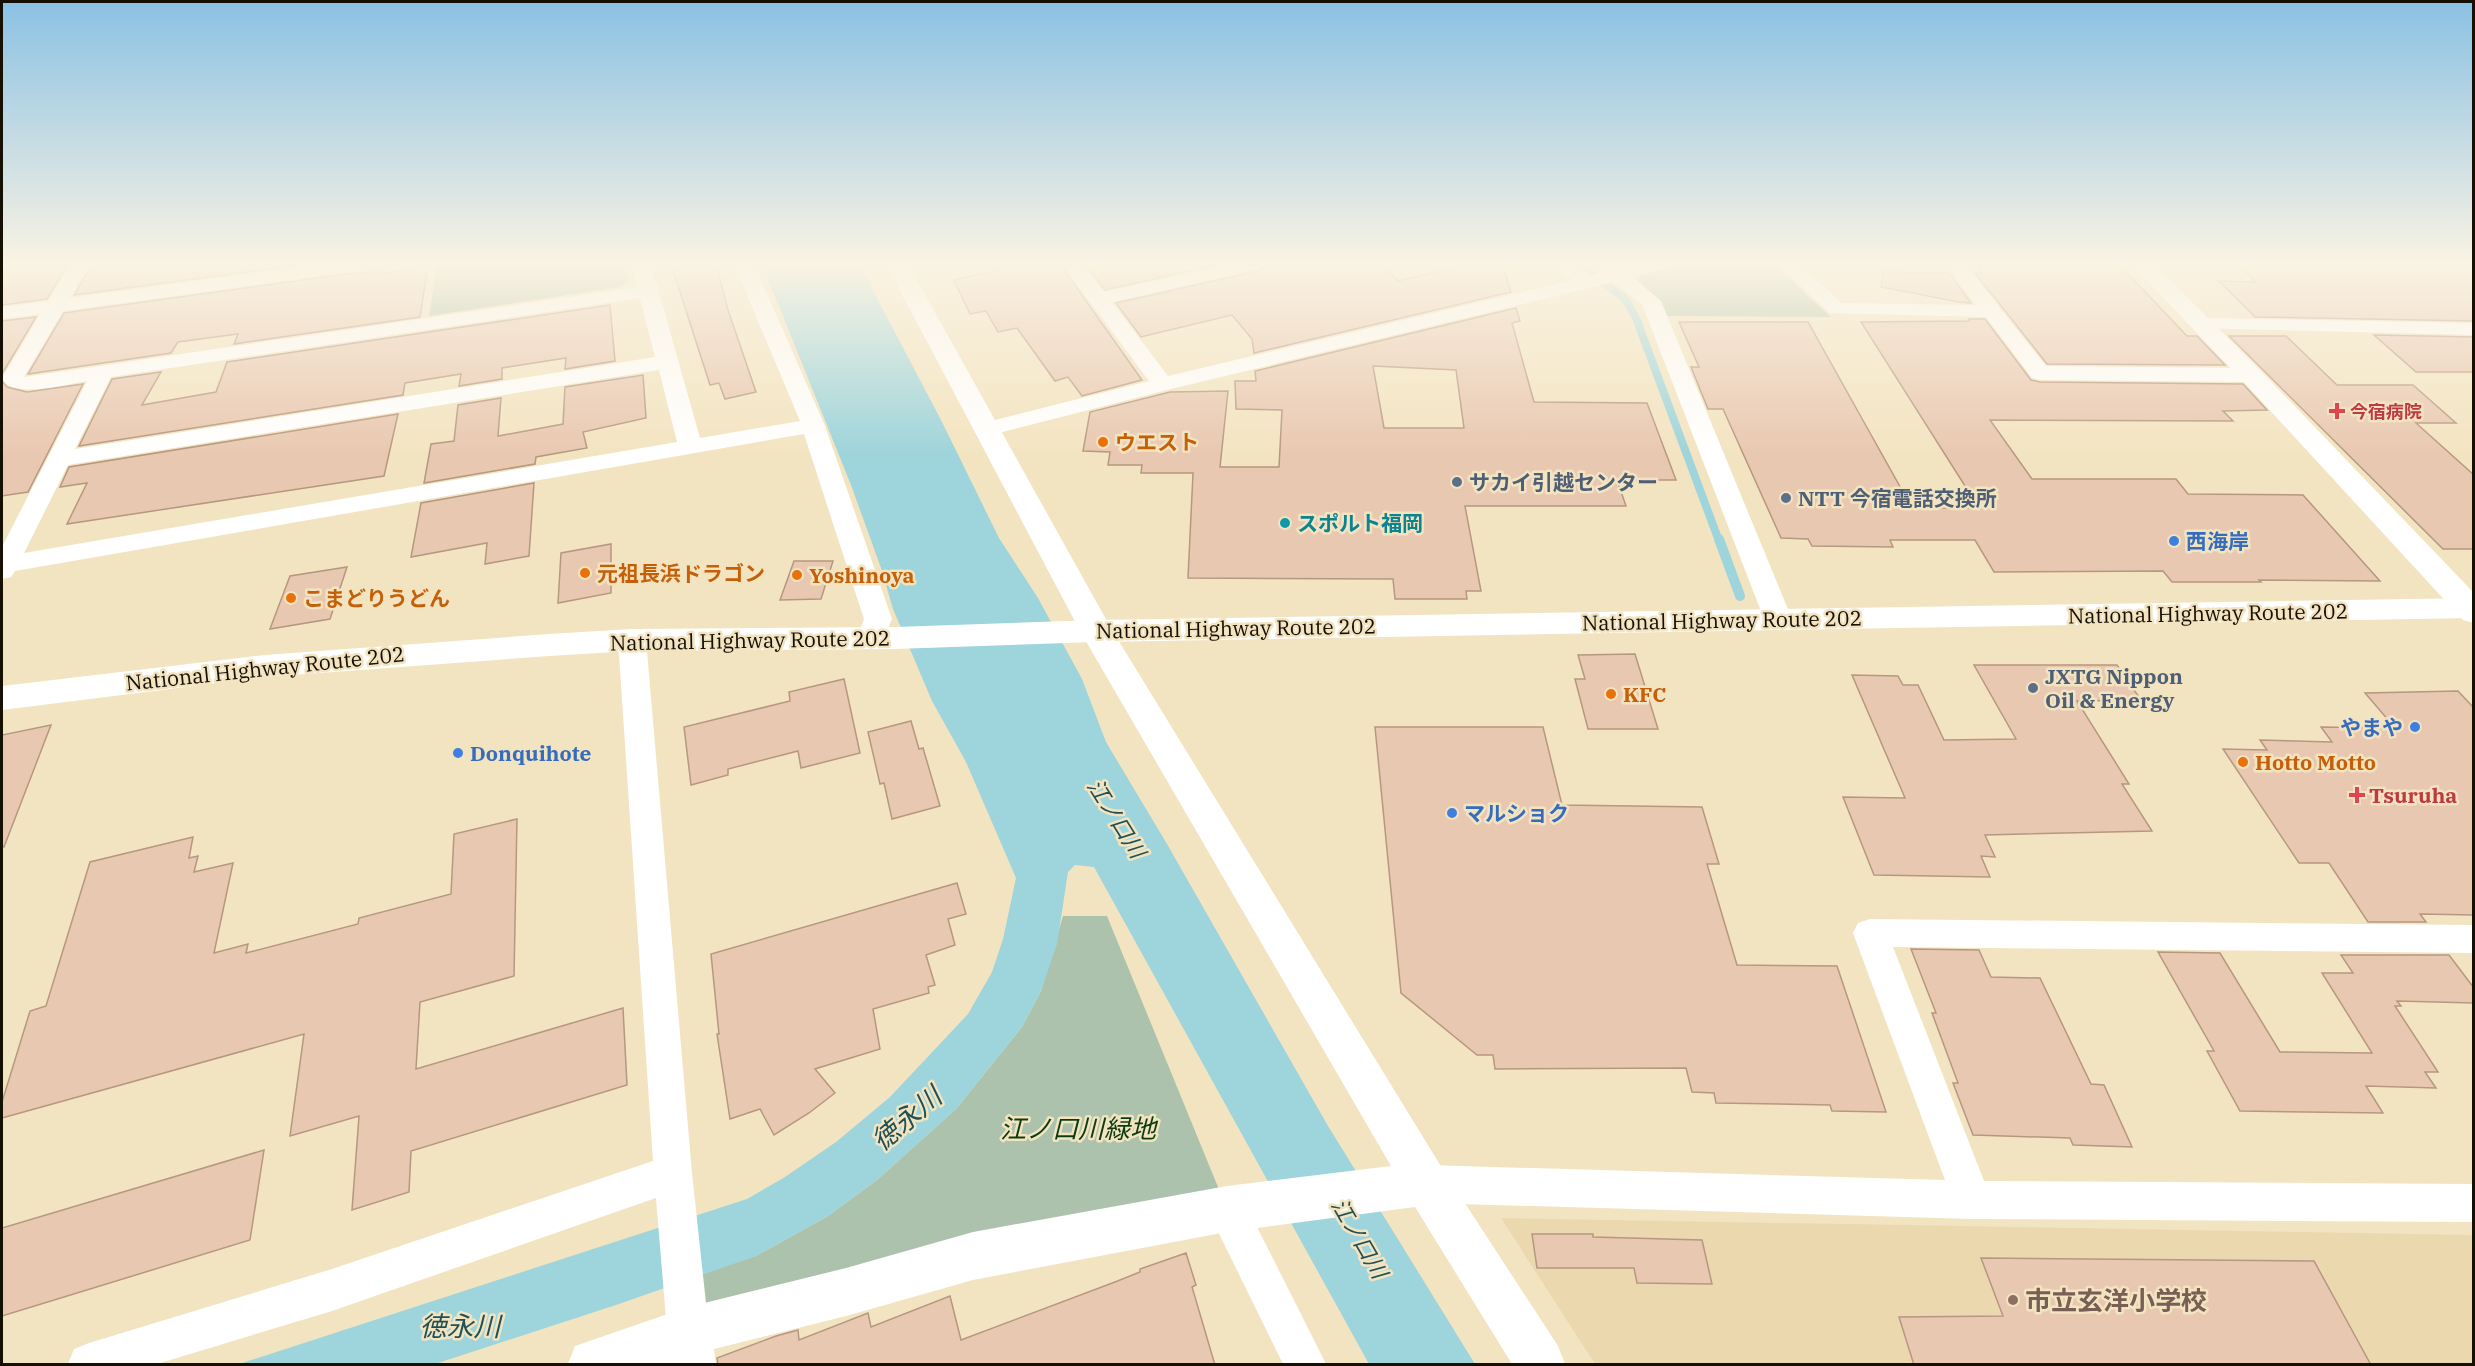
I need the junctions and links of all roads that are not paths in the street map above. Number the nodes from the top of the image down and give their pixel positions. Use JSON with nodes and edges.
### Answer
{"nodes":[{"id":1,"x":41,"y":328,"type":"edge"},
{"id":2,"x":400,"y":328,"type":"edge"},
{"id":3,"x":658,"y":328,"type":"edge"},
{"id":4,"x":771,"y":328,"type":"edge"},
{"id":5,"x":932,"y":328,"type":"edge"},
{"id":6,"x":1121,"y":328,"type":"edge"},
{"id":7,"x":1397,"y":328,"type":"edge"},
{"id":8,"x":1662,"y":328,"type":"edge"},
{"id":9,"x":2004,"y":328,"type":"edge"},
{"id":10,"x":2205,"y":328,"type":"edge"},
{"id":11,"x":2406,"y":328,"type":"edge"},
{"id":12,"x":2474,"y":329,"type":"edge"},
{"id":13,"x":667,"y":362,"type":"junction"},
{"id":14,"x":102,"y":372,"type":"junction"},
{"id":15,"x":2251,"y":375,"type":"junction"},
{"id":16,"x":1163,"y":384,"type":"junction"},
{"id":17,"x":813,"y":426,"type":"junction"},
{"id":18,"x":987,"y":429,"type":"junction"},
{"id":19,"x":690,"y":446,"type":"junction"},
{"id":20,"x":59,"y":459,"type":"junction"},
{"id":21,"x":3,"y":567,"type":"edge"},
{"id":22,"x":2472,"y":610,"type":"edge"},
{"id":23,"x":1778,"y":619,"type":"junction"},
{"id":24,"x":1077,"y":631,"type":"junction"},
{"id":25,"x":883,"y":638,"type":"junction"},
{"id":26,"x":632,"y":640,"type":"junction"},
{"id":27,"x":2,"y":698,"type":"edge"},
{"id":28,"x":2474,"y":939,"type":"edge"},
{"id":29,"x":673,"y":1173,"type":"junction"},
{"id":30,"x":1426,"y":1184,"type":"junction"},
{"id":31,"x":1972,"y":1200,"type":"junction"},
{"id":32,"x":2474,"y":1203,"type":"edge"},
{"id":33,"x":1227,"y":1209,"type":"junction"},
{"id":34,"x":689,"y":1348,"type":"edge"},
{"id":35,"x":89,"y":1365,"type":"edge"},
{"id":36,"x":593,"y":1365,"type":"edge"},
{"id":37,"x":1305,"y":1365,"type":"edge"},
{"id":38,"x":1540,"y":1365,"type":"edge"}],
"edges":[{"from":1,"to":14,"type":"street"},
{"from":2,"to":14,"type":"street"},
{"from":3,"to":13,"type":"street"},
{"from":4,"to":17,"type":"street"},
{"from":5,"to":18,"type":"main road"},
{"from":6,"to":16,"type":"street"},
{"from":7,"to":16,"type":"street"},
{"from":8,"to":23,"type":"street"},
{"from":9,"to":15,"type":"street"},
{"from":10,"to":15,"type":"main road"},
{"from":11,"to":12,"type":"street"},
{"from":13,"to":19,"type":"street"},
{"from":13,"to":20,"type":"street"},
{"from":14,"to":20,"type":"street"},
{"from":15,"to":22,"type":"main road"},
{"from":16,"to":18,"type":"street"},
{"from":17,"to":19,"type":"street"},
{"from":17,"to":25,"type":"street"},
{"from":18,"to":24,"type":"main road"},
{"from":19,"to":21,"type":"street"},
{"from":20,"to":21,"type":"street"},
{"from":22,"to":23,"type":"main road","name":"National Highway Route 202"},
{"from":23,"to":24,"type":"main road","name":"National Highway Route 202"},
{"from":24,"to":25,"type":"main road","name":"National Highway Route 202"},
{"from":24,"to":30,"type":"main road"},
{"from":25,"to":26,"type":"main road","name":"National Highway Route 202"},
{"from":26,"to":27,"type":"main road","name":"National Highway Route 202"},
{"from":26,"to":29,"type":"street"},
{"from":28,"to":31,"type":"street"},
{"from":29,"to":34,"type":"street"},
{"from":29,"to":35,"type":"street"},
{"from":30,"to":31,"type":"street"},
{"from":30,"to":33,"type":"main road"},
{"from":30,"to":38,"type":"main road"},
{"from":31,"to":32,"type":"street"},
{"from":33,"to":34,"type":"main road"},
{"from":33,"to":37,"type":"street"},
{"from":34,"to":36,"type":"main road"}]}
